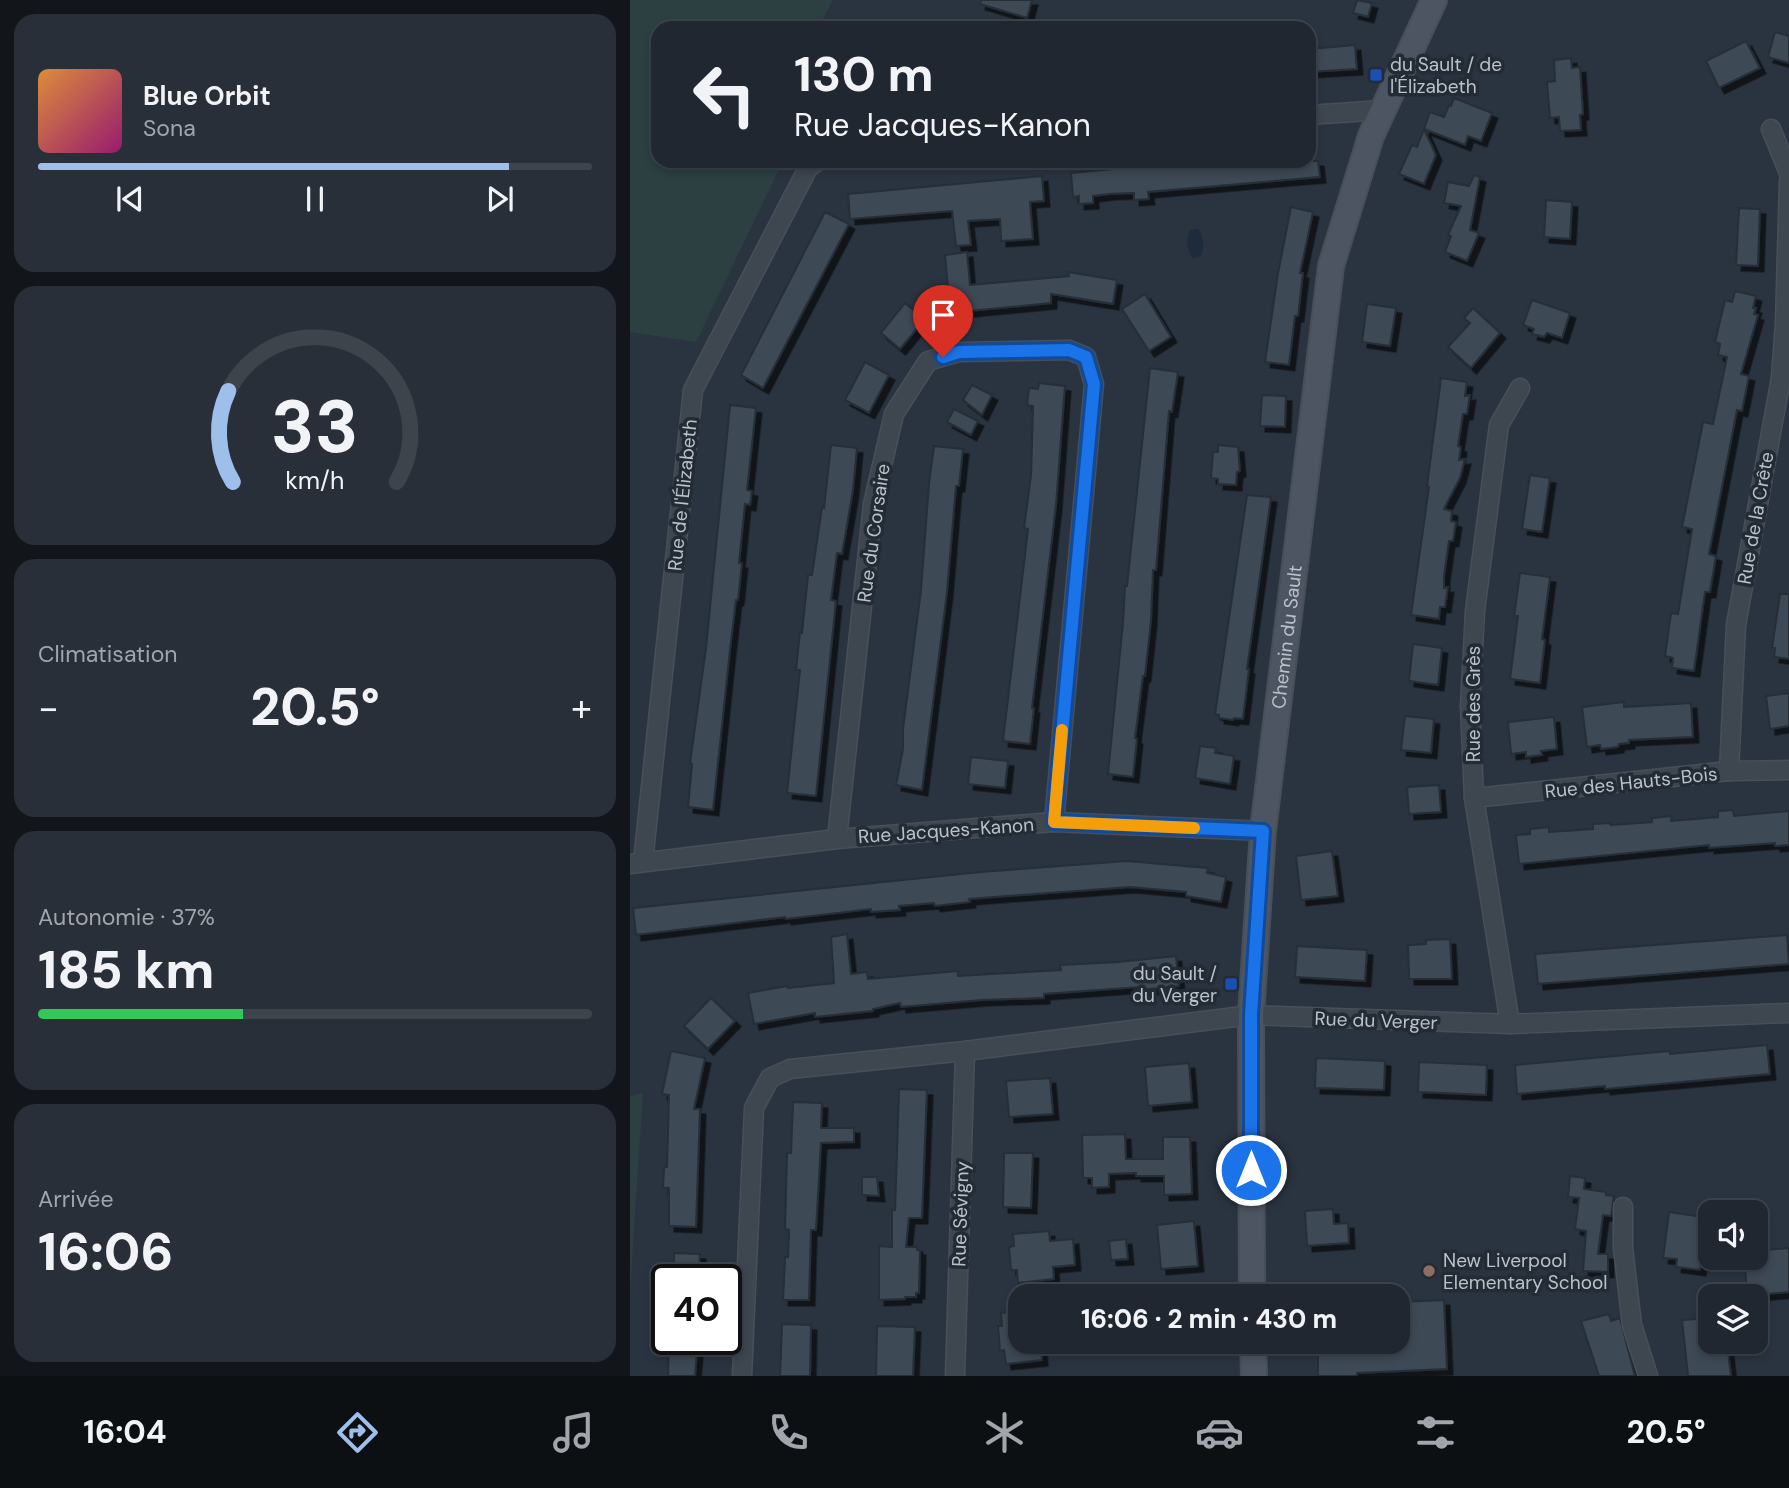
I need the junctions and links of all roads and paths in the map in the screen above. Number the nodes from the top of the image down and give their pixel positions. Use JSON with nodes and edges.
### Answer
{"nodes":[{"id":1,"x":1434,"y":0,"type":"edge"},
{"id":2,"x":1383,"y":110,"type":"junction"},
{"id":3,"x":1316,"y":115,"type":"edge"},
{"id":4,"x":1771,"y":129,"type":"dead end"},
{"id":5,"x":808,"y":168,"type":"edge"},
{"id":6,"x":1789,"y":173,"type":"edge"},
{"id":7,"x":1789,"y":182,"type":"edge"},
{"id":8,"x":1520,"y":388,"type":"dead end"},
{"id":9,"x":1789,"y":770,"type":"edge"},
{"id":10,"x":1729,"y":771,"type":"junction"},
{"id":11,"x":1474,"y":798,"type":"junction"},
{"id":12,"x":1054,"y":822,"type":"junction"},
{"id":13,"x":1263,"y":831,"type":"junction"},
{"id":14,"x":837,"y":839,"type":"junction"},
{"id":15,"x":637,"y":863,"type":"edge"},
{"id":16,"x":1789,"y":1013,"type":"edge"},
{"id":17,"x":1251,"y":1015,"type":"junction"},
{"id":18,"x":1510,"y":1024,"type":"junction"},
{"id":19,"x":965,"y":1051,"type":"junction"},
{"id":20,"x":1623,"y":1207,"type":"dead end"},
{"id":21,"x":1252,"y":1284,"type":"edge"},
{"id":22,"x":1253,"y":1354,"type":"edge"},
{"id":23,"x":742,"y":1376,"type":"edge"},
{"id":24,"x":955,"y":1376,"type":"edge"},
{"id":25,"x":1254,"y":1376,"type":"edge"},
{"id":26,"x":1648,"y":1376,"type":"edge"}],
"edges":[{"from":1,"to":2,"type":"street","name":"Chemin du Sault"},
{"from":2,"to":3,"type":"street"},
{"from":2,"to":13,"type":"street","name":"Chemin du Sault"},
{"from":4,"to":6,"type":"street"},
{"from":5,"to":15,"type":"street","name":"Rue de l'Élizabeth"},
{"from":7,"to":10,"type":"street","name":"Rue de la Crête"},
{"from":8,"to":11,"type":"street","name":"Rue des Grès"},
{"from":9,"to":10,"type":"street","name":"Rue des Hauts-Bois"},
{"from":10,"to":11,"type":"street","name":"Rue des Hauts-Bois"},
{"from":11,"to":18,"type":"street","name":"Rue des Grès"},
{"from":12,"to":13,"type":"street","name":"Rue Jacques-Kanon"},
{"from":12,"to":14,"type":"street","name":"Rue Jacques-Kanon"},
{"from":12,"to":14,"type":"street","name":"Rue du Corsaire"},
{"from":13,"to":17,"type":"street","name":"Chemin du Sault"},
{"from":14,"to":15,"type":"street","name":"Rue Jacques-Kanon"},
{"from":16,"to":18,"type":"street","name":"Rue du Verger"},
{"from":17,"to":18,"type":"street","name":"Rue du Verger"},
{"from":17,"to":19,"type":"street","name":"Rue du Verger"},
{"from":17,"to":21,"type":"street","name":"Chemin du Sault"},
{"from":19,"to":23,"type":"street","name":"Rue du Verger"},
{"from":19,"to":24,"type":"street","name":"Rue Sévigny"},
{"from":20,"to":26,"type":"street"},
{"from":22,"to":25,"type":"street"}]}
